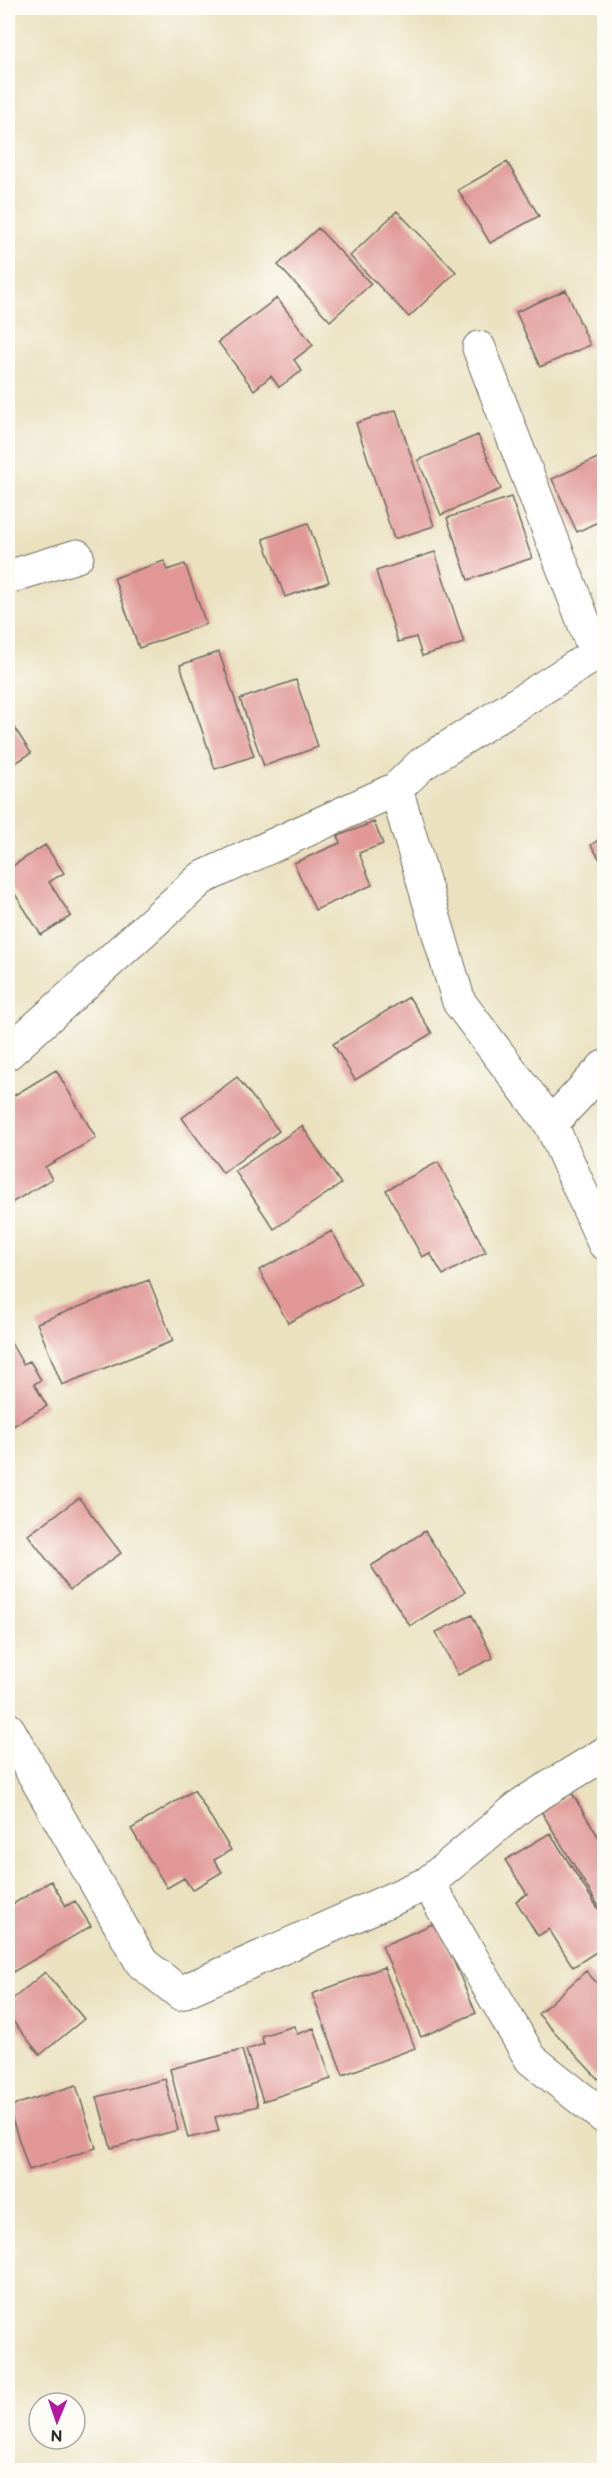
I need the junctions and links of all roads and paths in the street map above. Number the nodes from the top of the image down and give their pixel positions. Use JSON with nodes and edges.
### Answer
{"nodes":[{"id":1,"x":479,"y":348,"type":"dead end"},
{"id":2,"x":77,"y":556,"type":"dead end"},
{"id":3,"x":8,"y":577,"type":"edge"},
{"id":4,"x":600,"y":651,"type":"edge"},
{"id":5,"x":396,"y":789,"type":"junction"},
{"id":6,"x":8,"y":1053,"type":"edge"},
{"id":7,"x":604,"y":1066,"type":"edge"},
{"id":8,"x":551,"y":1124,"type":"junction"},
{"id":9,"x":604,"y":1244,"type":"edge"},
{"id":10,"x":8,"y":1729,"type":"edge"},
{"id":11,"x":604,"y":1754,"type":"edge"},
{"id":12,"x":428,"y":1883,"type":"junction"},
{"id":13,"x":604,"y":2117,"type":"edge"}],
"edges":[{"from":1,"to":4,"type":"street"},
{"from":2,"to":3,"type":"street"},
{"from":4,"to":5,"type":"street"},
{"from":5,"to":6,"type":"street"},
{"from":5,"to":8,"type":"street"},
{"from":7,"to":8,"type":"street"},
{"from":8,"to":9,"type":"street"},
{"from":10,"to":12,"type":"street"},
{"from":11,"to":12,"type":"street"},
{"from":12,"to":13,"type":"street"}]}
